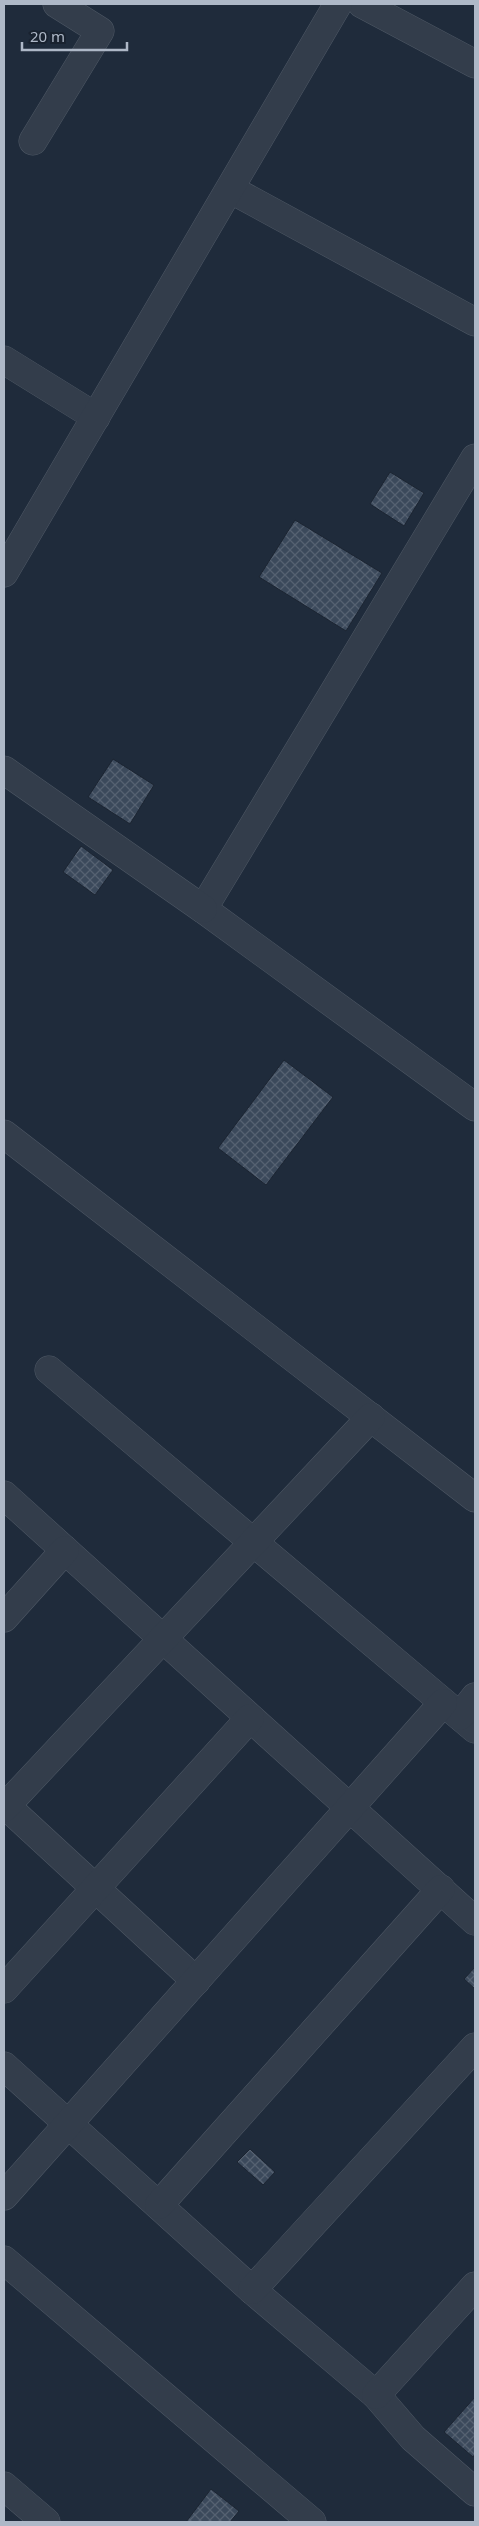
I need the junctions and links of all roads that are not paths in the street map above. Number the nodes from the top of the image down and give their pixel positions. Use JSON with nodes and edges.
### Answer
{"nodes":[{"id":1,"x":57,"y":4,"type":"edge"},
{"id":2,"x":338,"y":4,"type":"edge"},
{"id":3,"x":362,"y":4,"type":"edge"},
{"id":4,"x":475,"y":64,"type":"edge"},
{"id":5,"x":33,"y":141,"type":"dead end"},
{"id":6,"x":230,"y":188,"type":"junction"},
{"id":7,"x":475,"y":322,"type":"edge"},
{"id":8,"x":4,"y":360,"type":"edge"},
{"id":9,"x":96,"y":417,"type":"junction"},
{"id":10,"x":475,"y":458,"type":"edge"},
{"id":11,"x":4,"y":573,"type":"edge"},
{"id":12,"x":4,"y":770,"type":"edge"},
{"id":13,"x":203,"y":909,"type":"junction"},
{"id":14,"x":475,"y":1107,"type":"edge"},
{"id":15,"x":4,"y":1134,"type":"edge"},
{"id":16,"x":48,"y":1370,"type":"dead end"},
{"id":17,"x":371,"y":1418,"type":"junction"},
{"id":18,"x":4,"y":1495,"type":"edge"},
{"id":19,"x":475,"y":1498,"type":"edge"},
{"id":20,"x":253,"y":1542,"type":"junction"},
{"id":21,"x":65,"y":1550,"type":"junction"},
{"id":22,"x":4,"y":1618,"type":"edge"},
{"id":23,"x":163,"y":1638,"type":"junction"},
{"id":24,"x":463,"y":1711,"type":"edge"},
{"id":25,"x":250,"y":1718,"type":"junction"},
{"id":26,"x":4,"y":1806,"type":"edge"},
{"id":27,"x":350,"y":1807,"type":"junction"},
{"id":28,"x":95,"y":1888,"type":"junction"},
{"id":29,"x":441,"y":1890,"type":"junction"},
{"id":30,"x":475,"y":1921,"type":"edge"},
{"id":31,"x":196,"y":1981,"type":"junction"},
{"id":32,"x":4,"y":1989,"type":"edge"},
{"id":33,"x":475,"y":2047,"type":"edge"},
{"id":34,"x":4,"y":2066,"type":"edge"},
{"id":35,"x":68,"y":2124,"type":"junction"},
{"id":36,"x":4,"y":2196,"type":"edge"},
{"id":37,"x":159,"y":2205,"type":"junction"},
{"id":38,"x":4,"y":2260,"type":"edge"},
{"id":39,"x":475,"y":2286,"type":"edge"},
{"id":40,"x":252,"y":2290,"type":"junction"},
{"id":41,"x":376,"y":2395,"type":"junction"},
{"id":42,"x":4,"y":2486,"type":"edge"},
{"id":43,"x":475,"y":2490,"type":"edge"},
{"id":44,"x":46,"y":2522,"type":"edge"},
{"id":45,"x":312,"y":2522,"type":"edge"}],
"edges":[{"from":1,"to":5,"type":"street"},
{"from":2,"to":6,"type":"street"},
{"from":3,"to":4,"type":"street"},
{"from":6,"to":7,"type":"street"},
{"from":6,"to":9,"type":"street"},
{"from":8,"to":9,"type":"street"},
{"from":9,"to":11,"type":"street"},
{"from":10,"to":13,"type":"street"},
{"from":12,"to":13,"type":"street"},
{"from":13,"to":14,"type":"street"},
{"from":15,"to":17,"type":"street"},
{"from":16,"to":20,"type":"street"},
{"from":17,"to":19,"type":"street"},
{"from":17,"to":20,"type":"street"},
{"from":18,"to":21,"type":"street"},
{"from":20,"to":23,"type":"street"},
{"from":20,"to":24,"type":"street"},
{"from":21,"to":22,"type":"street"},
{"from":21,"to":23,"type":"street"},
{"from":23,"to":25,"type":"street"},
{"from":23,"to":26,"type":"street"},
{"from":24,"to":27,"type":"street"},
{"from":25,"to":27,"type":"street"},
{"from":25,"to":28,"type":"street"},
{"from":26,"to":28,"type":"street"},
{"from":27,"to":29,"type":"street"},
{"from":27,"to":31,"type":"street"},
{"from":28,"to":31,"type":"street"},
{"from":28,"to":32,"type":"street"},
{"from":29,"to":30,"type":"street"},
{"from":29,"to":37,"type":"street"},
{"from":31,"to":35,"type":"street"},
{"from":33,"to":40,"type":"street"},
{"from":34,"to":35,"type":"street"},
{"from":35,"to":36,"type":"street"},
{"from":35,"to":37,"type":"street"},
{"from":37,"to":40,"type":"street"},
{"from":38,"to":45,"type":"street"},
{"from":39,"to":41,"type":"street"},
{"from":40,"to":41,"type":"street"},
{"from":41,"to":43,"type":"street"},
{"from":42,"to":44,"type":"street"}]}
